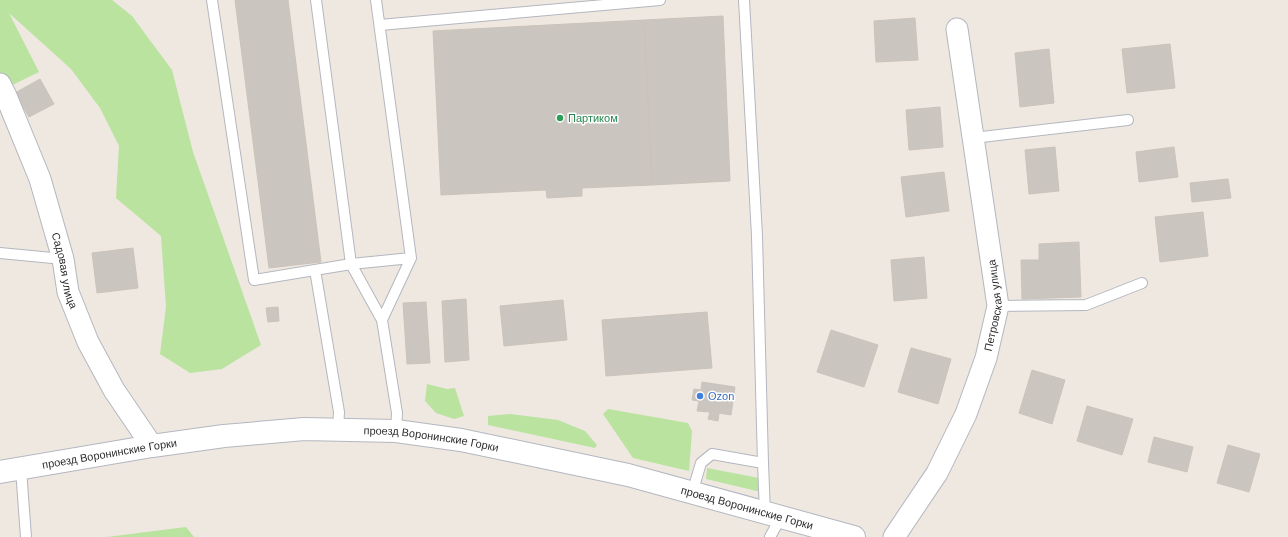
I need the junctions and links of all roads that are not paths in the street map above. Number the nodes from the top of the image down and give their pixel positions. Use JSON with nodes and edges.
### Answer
{"nodes":[{"id":1,"x":212,"y":0,"type":"edge"},
{"id":2,"x":316,"y":0,"type":"edge"},
{"id":3,"x":376,"y":0,"type":"edge"},
{"id":4,"x":660,"y":0,"type":"edge"},
{"id":5,"x":744,"y":0,"type":"edge"},
{"id":6,"x":380,"y":25,"type":"junction"},
{"id":7,"x":957,"y":29,"type":"dead end"},
{"id":8,"x":0,"y":84,"type":"edge"},
{"id":9,"x":6,"y":112,"type":"edge"},
{"id":10,"x":1128,"y":120,"type":"dead end"},
{"id":11,"x":973,"y":138,"type":"junction"},
{"id":12,"x":0,"y":253,"type":"edge"},
{"id":13,"x":411,"y":258,"type":"junction"},
{"id":14,"x":63,"y":259,"type":"junction"},
{"id":15,"x":351,"y":264,"type":"junction"},
{"id":16,"x":315,"y":270,"type":"junction"},
{"id":17,"x":1142,"y":283,"type":"dead end"},
{"id":18,"x":998,"y":306,"type":"junction"},
{"id":19,"x":382,"y":320,"type":"junction"},
{"id":20,"x":338,"y":430,"type":"junction"},
{"id":21,"x":396,"y":431,"type":"junction"},
{"id":22,"x":152,"y":446,"type":"junction"},
{"id":23,"x":763,"y":463,"type":"junction"},
{"id":24,"x":10,"y":471,"type":"edge"},
{"id":25,"x":692,"y":493,"type":"junction"},
{"id":26,"x":773,"y":515,"type":"junction"},
{"id":27,"x":26,"y":537,"type":"edge"},
{"id":28,"x":770,"y":537,"type":"edge"},
{"id":29,"x":854,"y":537,"type":"edge"},
{"id":30,"x":894,"y":537,"type":"edge"}],
"edges":[{"from":1,"to":16,"type":"lane"},
{"from":2,"to":15,"type":"lane"},
{"from":3,"to":6,"type":"lane"},
{"from":4,"to":6,"type":"lane"},
{"from":5,"to":23,"type":"lane"},
{"from":6,"to":13,"type":"lane"},
{"from":7,"to":11,"type":"street","name":"Петровская улица"},
{"from":8,"to":9,"type":"street","name":"Садовая улица"},
{"from":9,"to":14,"type":"street","name":"Садовая улица"},
{"from":10,"to":11,"type":"lane"},
{"from":11,"to":18,"type":"street","name":"Петровская улица"},
{"from":12,"to":14,"type":"lane"},
{"from":13,"to":15,"type":"lane"},
{"from":13,"to":19,"type":"lane"},
{"from":14,"to":22,"type":"street","name":"Садовая улица"},
{"from":15,"to":16,"type":"lane"},
{"from":15,"to":19,"type":"lane"},
{"from":16,"to":20,"type":"lane"},
{"from":17,"to":18,"type":"lane"},
{"from":18,"to":30,"type":"street","name":"Петровская улица"},
{"from":19,"to":21,"type":"lane"},
{"from":20,"to":21,"type":"street","name":"проезд Воронинские Горки"},
{"from":20,"to":22,"type":"street","name":"проезд Воронинские Горки"},
{"from":21,"to":25,"type":"street","name":"проезд Воронинские Горки"},
{"from":22,"to":24,"type":"street","name":"проезд Воронинские Горки"},
{"from":23,"to":25,"type":"lane"},
{"from":23,"to":26,"type":"lane"},
{"from":24,"to":27,"type":"lane"},
{"from":25,"to":26,"type":"street","name":"проезд Воронинские Горки"},
{"from":26,"to":28,"type":"lane"},
{"from":26,"to":29,"type":"street","name":"проезд Воронинские Горки"}]}
